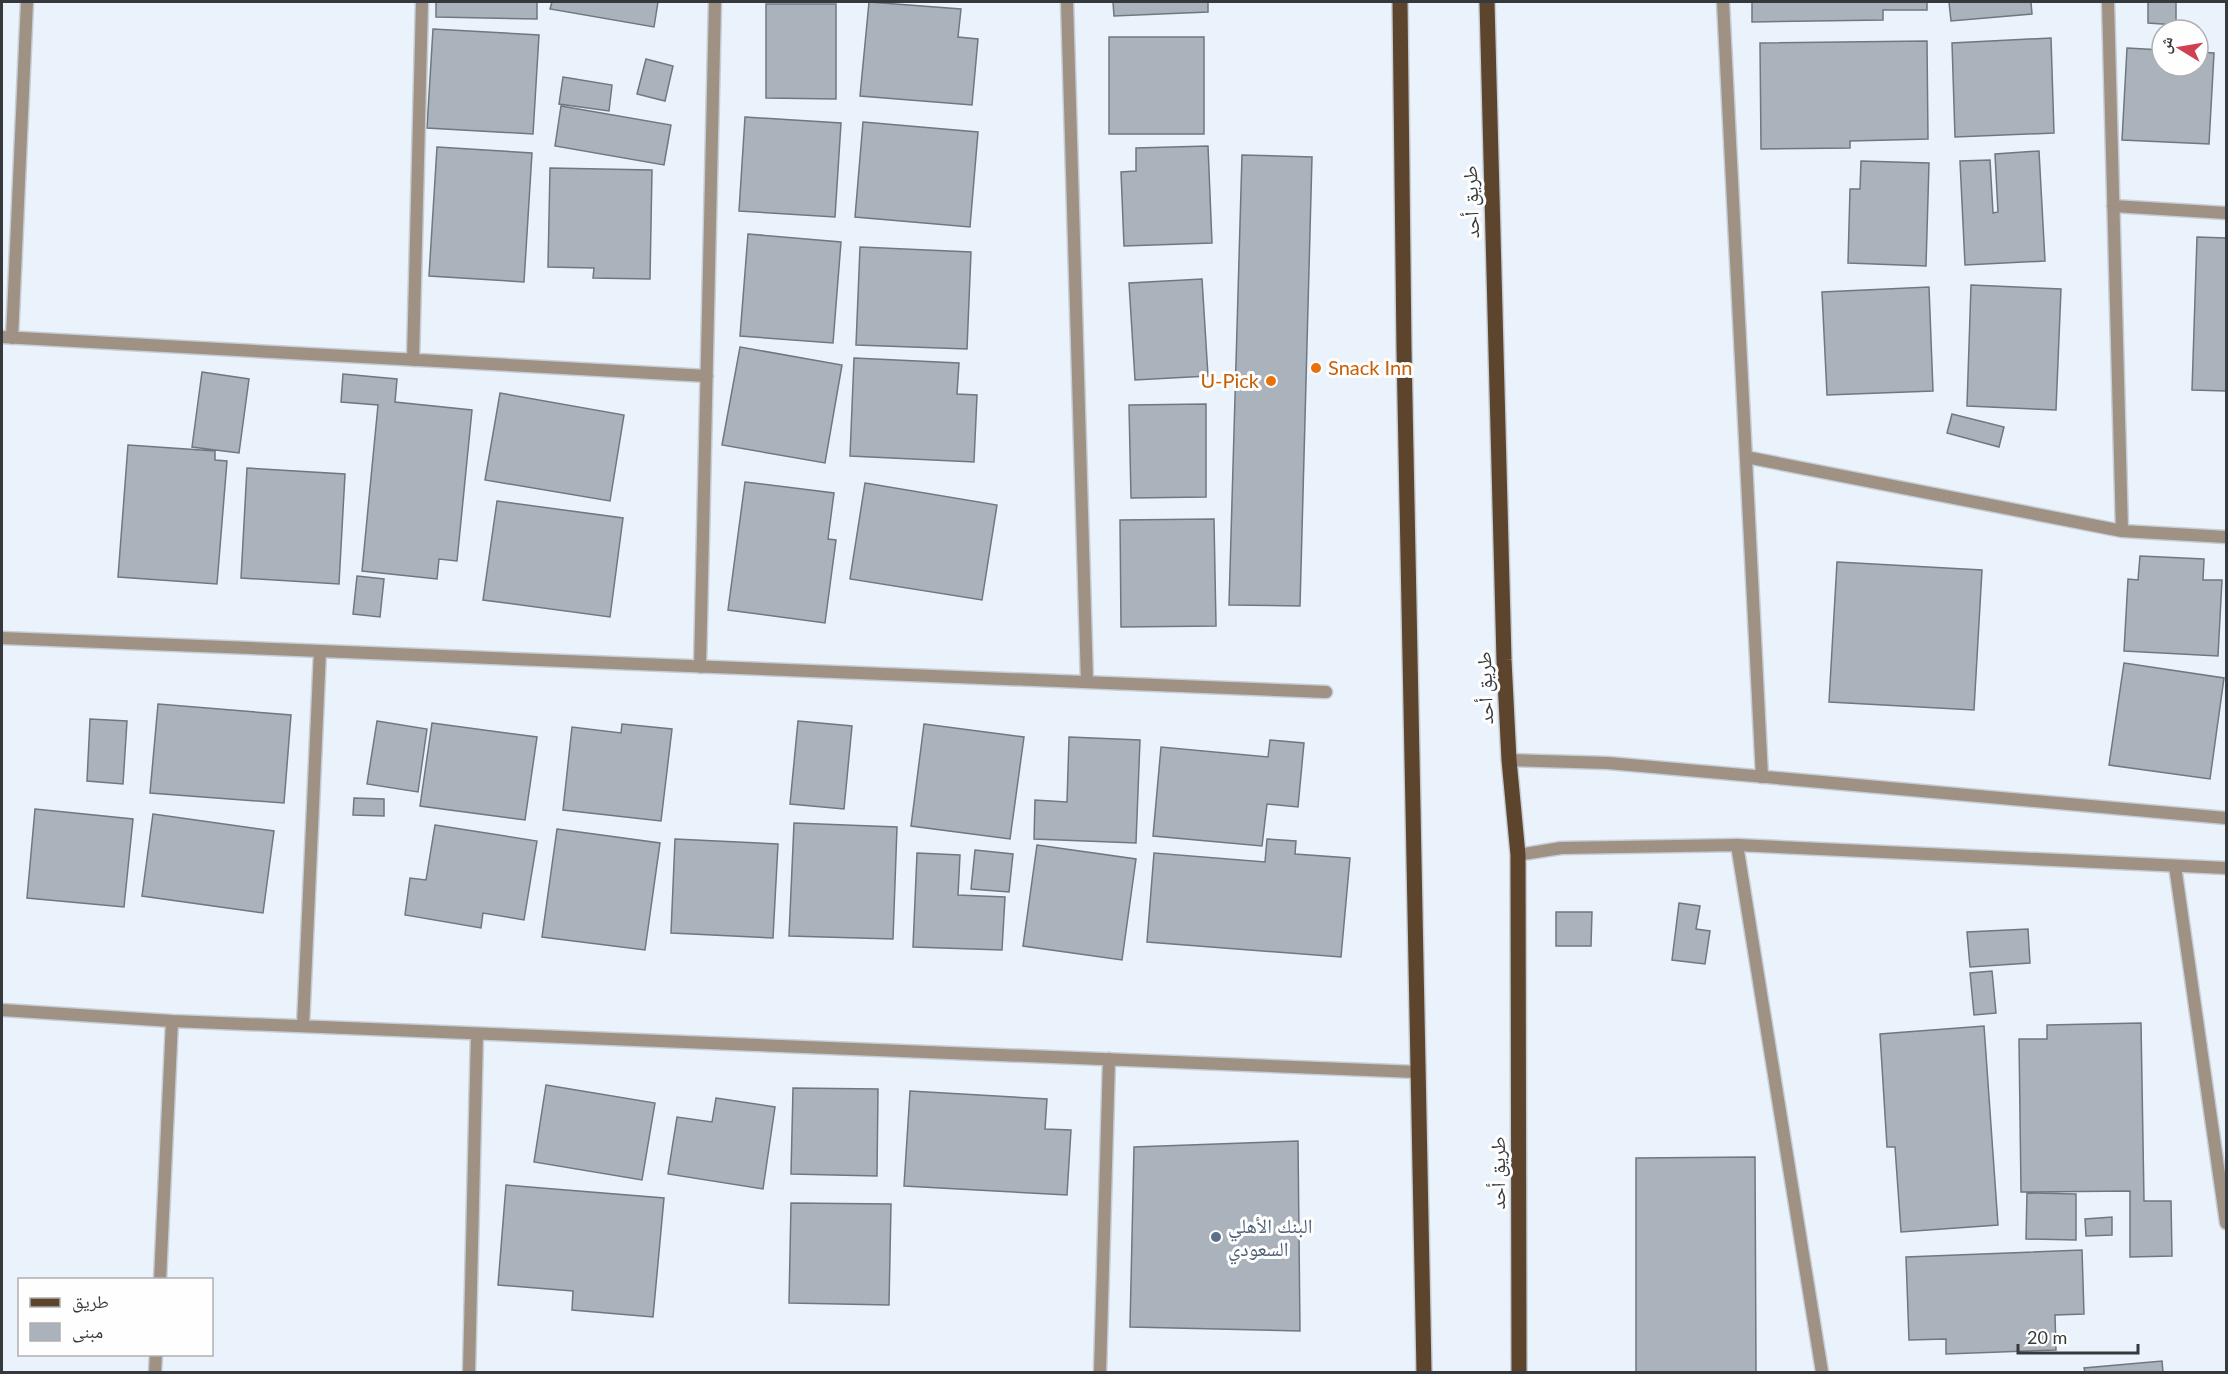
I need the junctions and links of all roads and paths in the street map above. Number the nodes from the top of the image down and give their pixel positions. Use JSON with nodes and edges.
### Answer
{"nodes":[{"id":1,"x":27,"y":2,"type":"edge"},
{"id":2,"x":422,"y":2,"type":"edge"},
{"id":3,"x":715,"y":2,"type":"edge"},
{"id":4,"x":1067,"y":2,"type":"edge"},
{"id":5,"x":1400,"y":2,"type":"edge"},
{"id":6,"x":1486,"y":2,"type":"edge"},
{"id":7,"x":1722,"y":2,"type":"edge"},
{"id":8,"x":2108,"y":2,"type":"edge"},
{"id":9,"x":2113,"y":206,"type":"junction"},
{"id":10,"x":2226,"y":213,"type":"edge"},
{"id":11,"x":7,"y":338,"type":"edge"},
{"id":12,"x":413,"y":360,"type":"junction"},
{"id":13,"x":707,"y":376,"type":"junction"},
{"id":14,"x":1746,"y":457,"type":"junction"},
{"id":15,"x":2122,"y":531,"type":"junction"},
{"id":16,"x":2226,"y":537,"type":"edge"},
{"id":17,"x":2,"y":638,"type":"edge"},
{"id":18,"x":320,"y":651,"type":"junction"},
{"id":19,"x":700,"y":667,"type":"junction"},
{"id":20,"x":1087,"y":682,"type":"junction"},
{"id":21,"x":1326,"y":692,"type":"dead end"},
{"id":22,"x":1509,"y":760,"type":"junction"},
{"id":23,"x":1762,"y":777,"type":"junction"},
{"id":24,"x":2226,"y":818,"type":"edge"},
{"id":25,"x":1737,"y":845,"type":"junction"},
{"id":26,"x":1518,"y":855,"type":"junction"},
{"id":27,"x":2175,"y":866,"type":"junction"},
{"id":28,"x":2226,"y":868,"type":"edge"},
{"id":29,"x":2,"y":1011,"type":"edge"},
{"id":30,"x":172,"y":1021,"type":"junction"},
{"id":31,"x":303,"y":1026,"type":"junction"},
{"id":32,"x":477,"y":1034,"type":"junction"},
{"id":33,"x":1108,"y":1059,"type":"junction"},
{"id":34,"x":1417,"y":1072,"type":"junction"},
{"id":35,"x":2226,"y":1223,"type":"edge"},
{"id":36,"x":160,"y":1278,"type":"edge"},
{"id":37,"x":156,"y":1356,"type":"edge"},
{"id":38,"x":155,"y":1372,"type":"edge"},
{"id":39,"x":469,"y":1372,"type":"edge"},
{"id":40,"x":1100,"y":1372,"type":"edge"},
{"id":41,"x":1424,"y":1372,"type":"edge"},
{"id":42,"x":1519,"y":1372,"type":"edge"},
{"id":43,"x":1822,"y":1372,"type":"edge"}],
"edges":[{"from":1,"to":11,"type":"street"},
{"from":2,"to":12,"type":"street"},
{"from":3,"to":13,"type":"street"},
{"from":4,"to":20,"type":"street"},
{"from":5,"to":34,"type":"main road"},
{"from":6,"to":22,"type":"main road","name":"طريق أحد"},
{"from":7,"to":14,"type":"street"},
{"from":8,"to":9,"type":"street"},
{"from":9,"to":10,"type":"street"},
{"from":9,"to":15,"type":"street"},
{"from":11,"to":12,"type":"street"},
{"from":12,"to":13,"type":"street"},
{"from":13,"to":19,"type":"street"},
{"from":14,"to":15,"type":"street"},
{"from":14,"to":23,"type":"street"},
{"from":15,"to":16,"type":"street"},
{"from":17,"to":18,"type":"street"},
{"from":18,"to":19,"type":"street"},
{"from":18,"to":31,"type":"street"},
{"from":19,"to":20,"type":"street"},
{"from":20,"to":21,"type":"street"},
{"from":22,"to":23,"type":"street"},
{"from":22,"to":26,"type":"main road","name":"طريق أحد"},
{"from":23,"to":24,"type":"street"},
{"from":25,"to":26,"type":"street"},
{"from":25,"to":27,"type":"street"},
{"from":25,"to":43,"type":"street"},
{"from":26,"to":42,"type":"main road","name":"طريق أحد"},
{"from":27,"to":28,"type":"street"},
{"from":27,"to":35,"type":"street"},
{"from":29,"to":30,"type":"street"},
{"from":30,"to":31,"type":"street"},
{"from":30,"to":36,"type":"street"},
{"from":31,"to":32,"type":"street"},
{"from":32,"to":33,"type":"street"},
{"from":32,"to":39,"type":"street"},
{"from":33,"to":34,"type":"street"},
{"from":33,"to":40,"type":"street"},
{"from":34,"to":41,"type":"main road"},
{"from":37,"to":38,"type":"street"}]}
